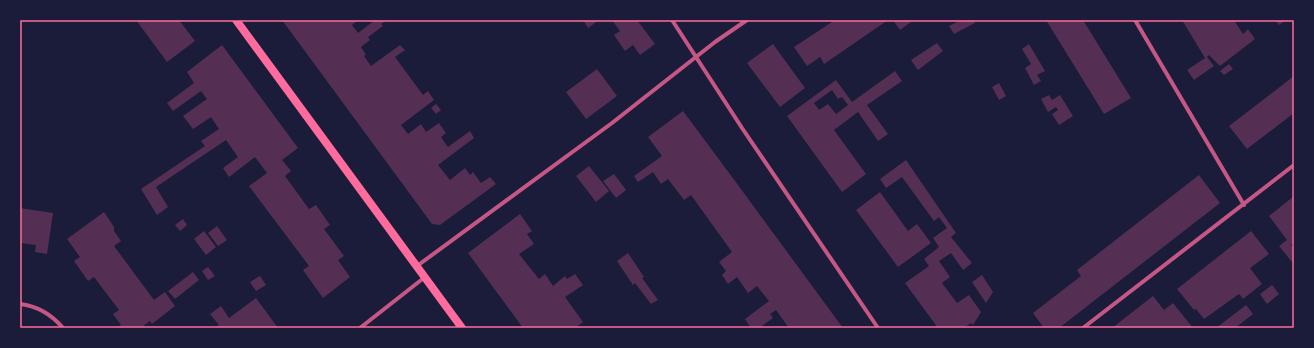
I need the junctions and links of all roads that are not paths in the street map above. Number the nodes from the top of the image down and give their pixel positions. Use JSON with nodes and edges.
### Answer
{"nodes":[{"id":1,"x":236,"y":20,"type":"edge"},
{"id":2,"x":672,"y":20,"type":"edge"},
{"id":3,"x":747,"y":20,"type":"edge"},
{"id":4,"x":1135,"y":20,"type":"edge"},
{"id":5,"x":696,"y":57,"type":"junction"},
{"id":6,"x":1294,"y":165,"type":"edge"},
{"id":7,"x":1244,"y":205,"type":"junction"},
{"id":8,"x":416,"y":266,"type":"junction"},
{"id":9,"x":425,"y":277,"type":"junction"},
{"id":10,"x":20,"y":304,"type":"edge"},
{"id":11,"x":63,"y":328,"type":"edge"},
{"id":12,"x":360,"y":328,"type":"edge"},
{"id":13,"x":462,"y":328,"type":"edge"},
{"id":14,"x":878,"y":328,"type":"edge"},
{"id":15,"x":1084,"y":328,"type":"edge"}],
"edges":[{"from":1,"to":8,"type":"main road"},
{"from":2,"to":5,"type":"street"},
{"from":3,"to":5,"type":"street"},
{"from":4,"to":7,"type":"street"},
{"from":5,"to":8,"type":"street"},
{"from":5,"to":14,"type":"street"},
{"from":6,"to":7,"type":"street"},
{"from":7,"to":15,"type":"street"},
{"from":8,"to":9,"type":"main road"},
{"from":9,"to":12,"type":"street"},
{"from":9,"to":13,"type":"main road"},
{"from":10,"to":11,"type":"street"}]}
